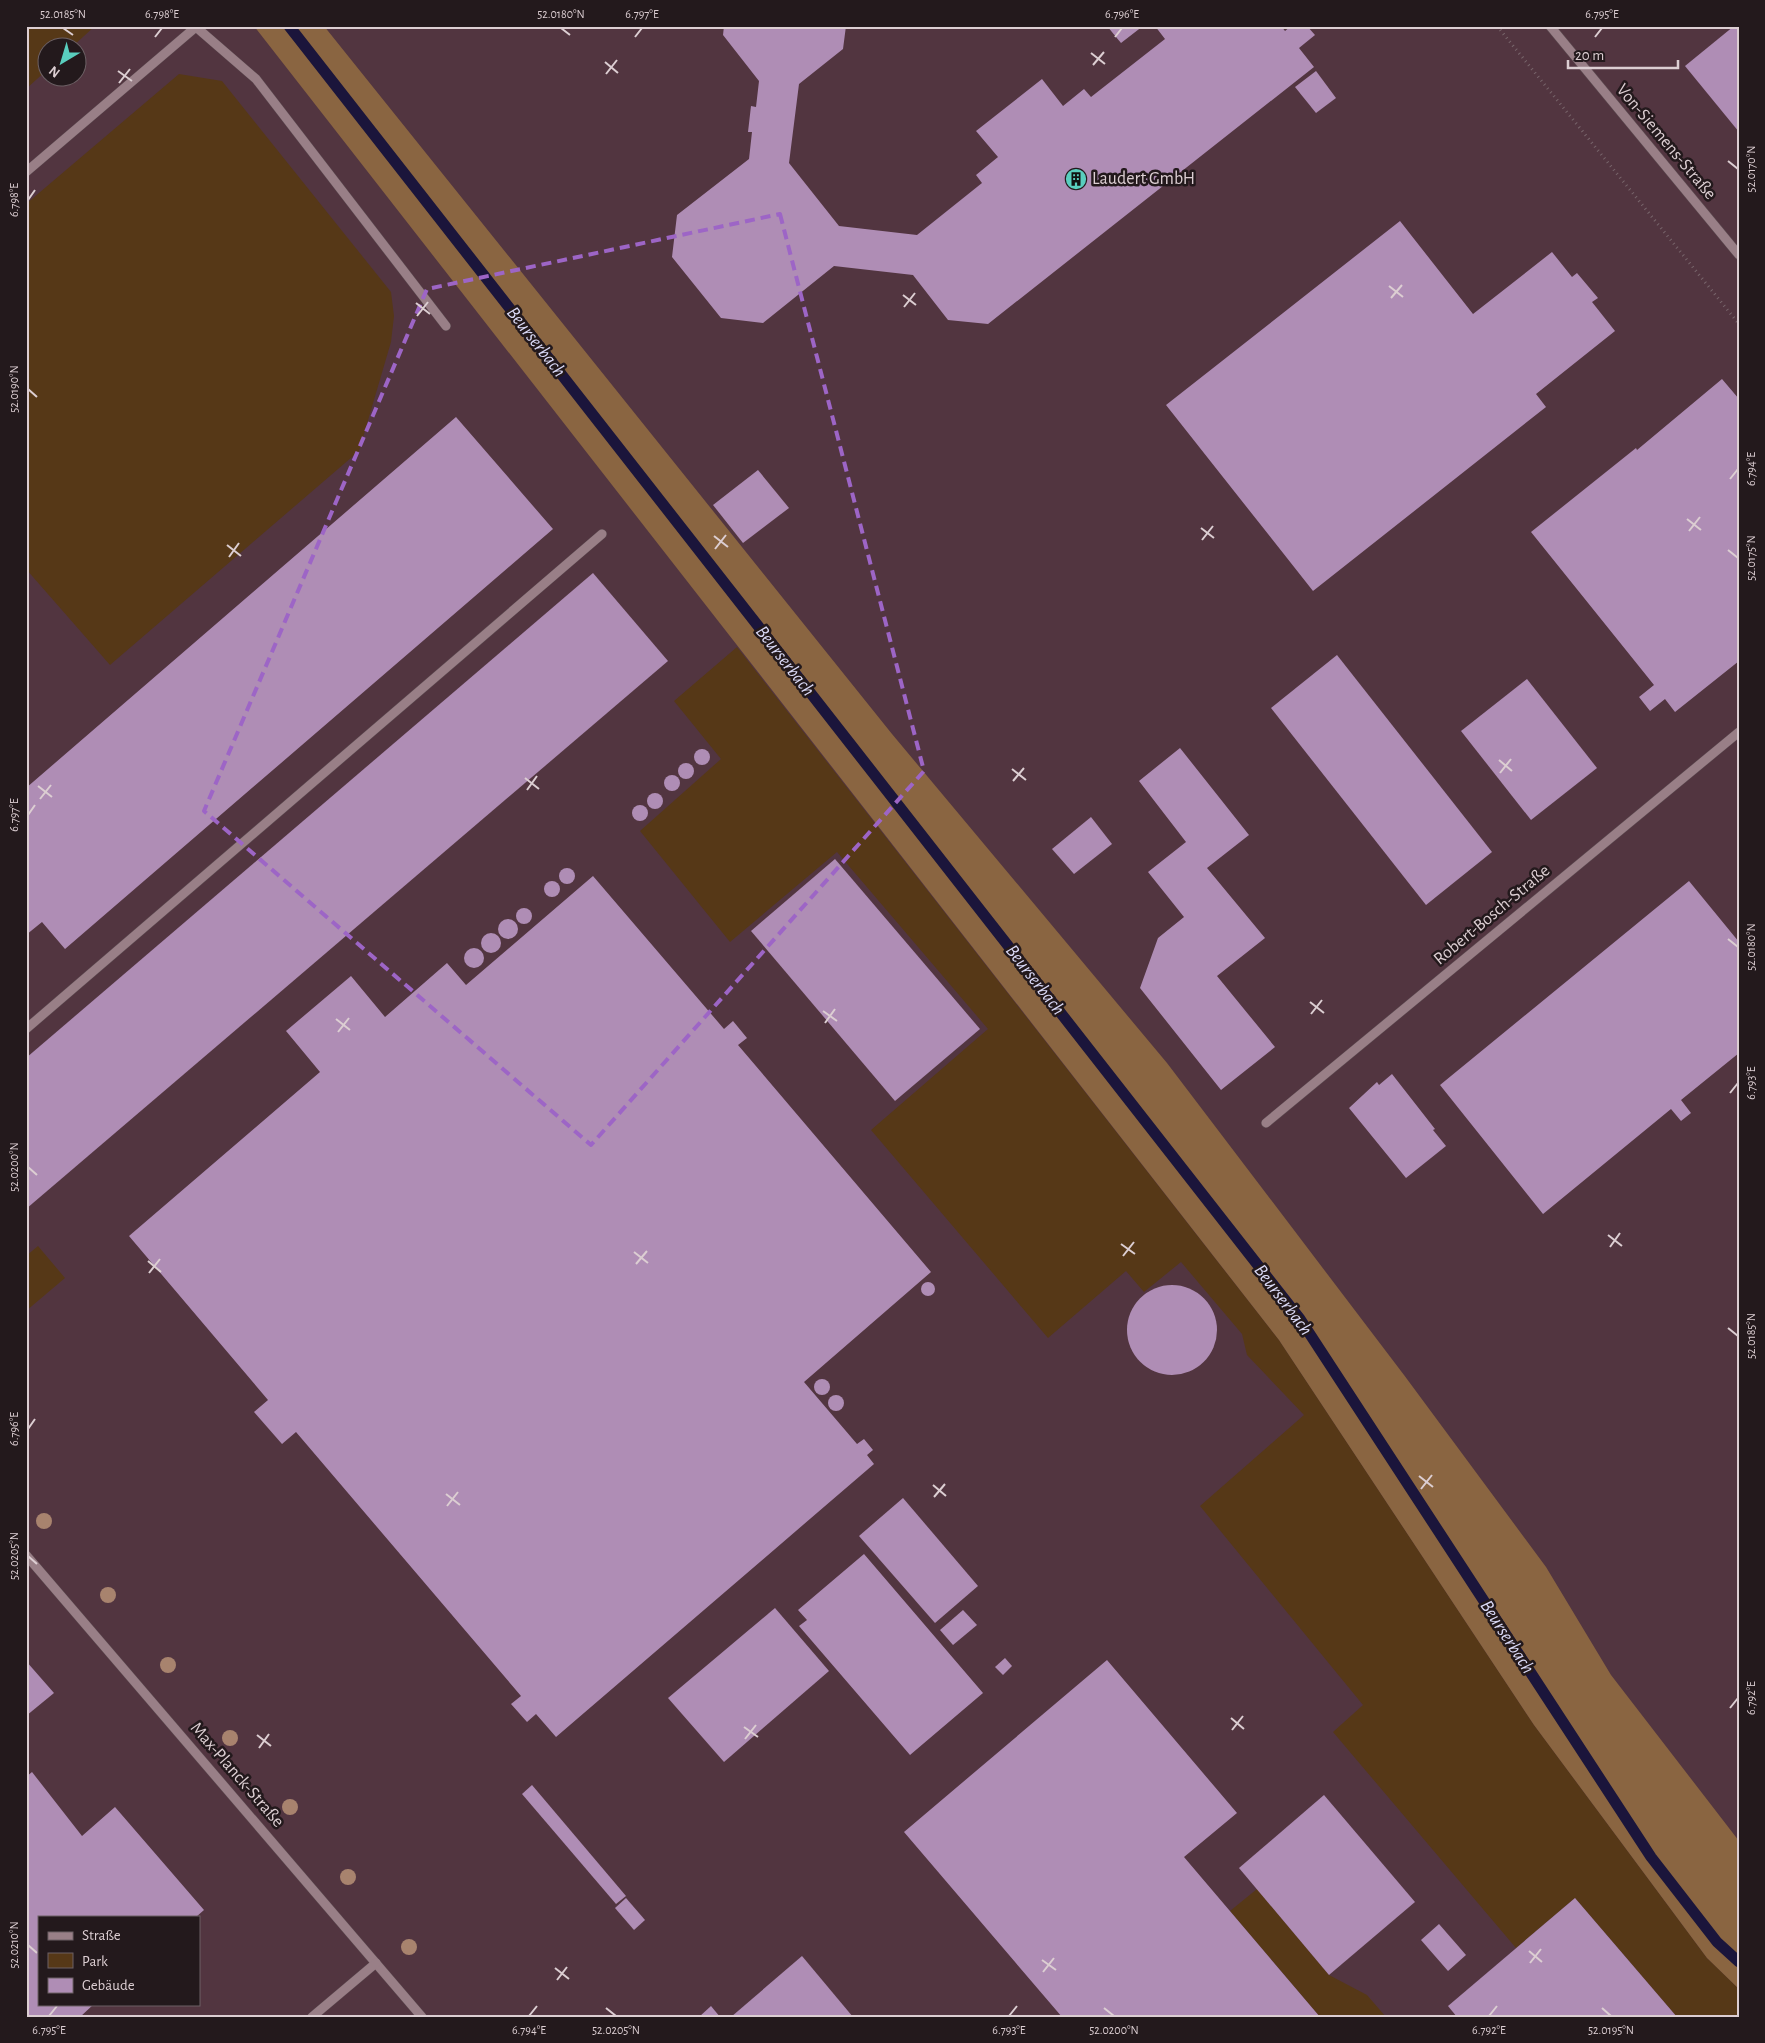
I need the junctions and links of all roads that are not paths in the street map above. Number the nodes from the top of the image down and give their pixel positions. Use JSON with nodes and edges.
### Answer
{"nodes":[{"id":1,"x":1550,"y":26,"type":"edge"},
{"id":2,"x":197,"y":27,"type":"edge"},
{"id":3,"x":26,"y":172,"type":"edge"},
{"id":4,"x":1739,"y":255,"type":"edge"},
{"id":5,"x":446,"y":326,"type":"dead end"},
{"id":6,"x":602,"y":534,"type":"dead end"},
{"id":7,"x":1739,"y":732,"type":"edge"},
{"id":8,"x":26,"y":1029,"type":"edge"},
{"id":9,"x":1266,"y":1123,"type":"dead end"},
{"id":10,"x":26,"y":1555,"type":"edge"},
{"id":11,"x":376,"y":1963,"type":"junction"},
{"id":12,"x":312,"y":2017,"type":"edge"},
{"id":13,"x":422,"y":2017,"type":"edge"}],
"edges":[{"from":1,"to":4,"type":"street","name":"Von-Siemens-Straße"},
{"from":2,"to":3,"type":"street"},
{"from":2,"to":5,"type":"street"},
{"from":6,"to":8,"type":"street"},
{"from":7,"to":9,"type":"street","name":"Robert-Bosch-Straße"},
{"from":10,"to":11,"type":"street","name":"Max-Planck-Straße"},
{"from":11,"to":12,"type":"street"},
{"from":11,"to":13,"type":"street","name":"Max-Planck-Straße"}]}
